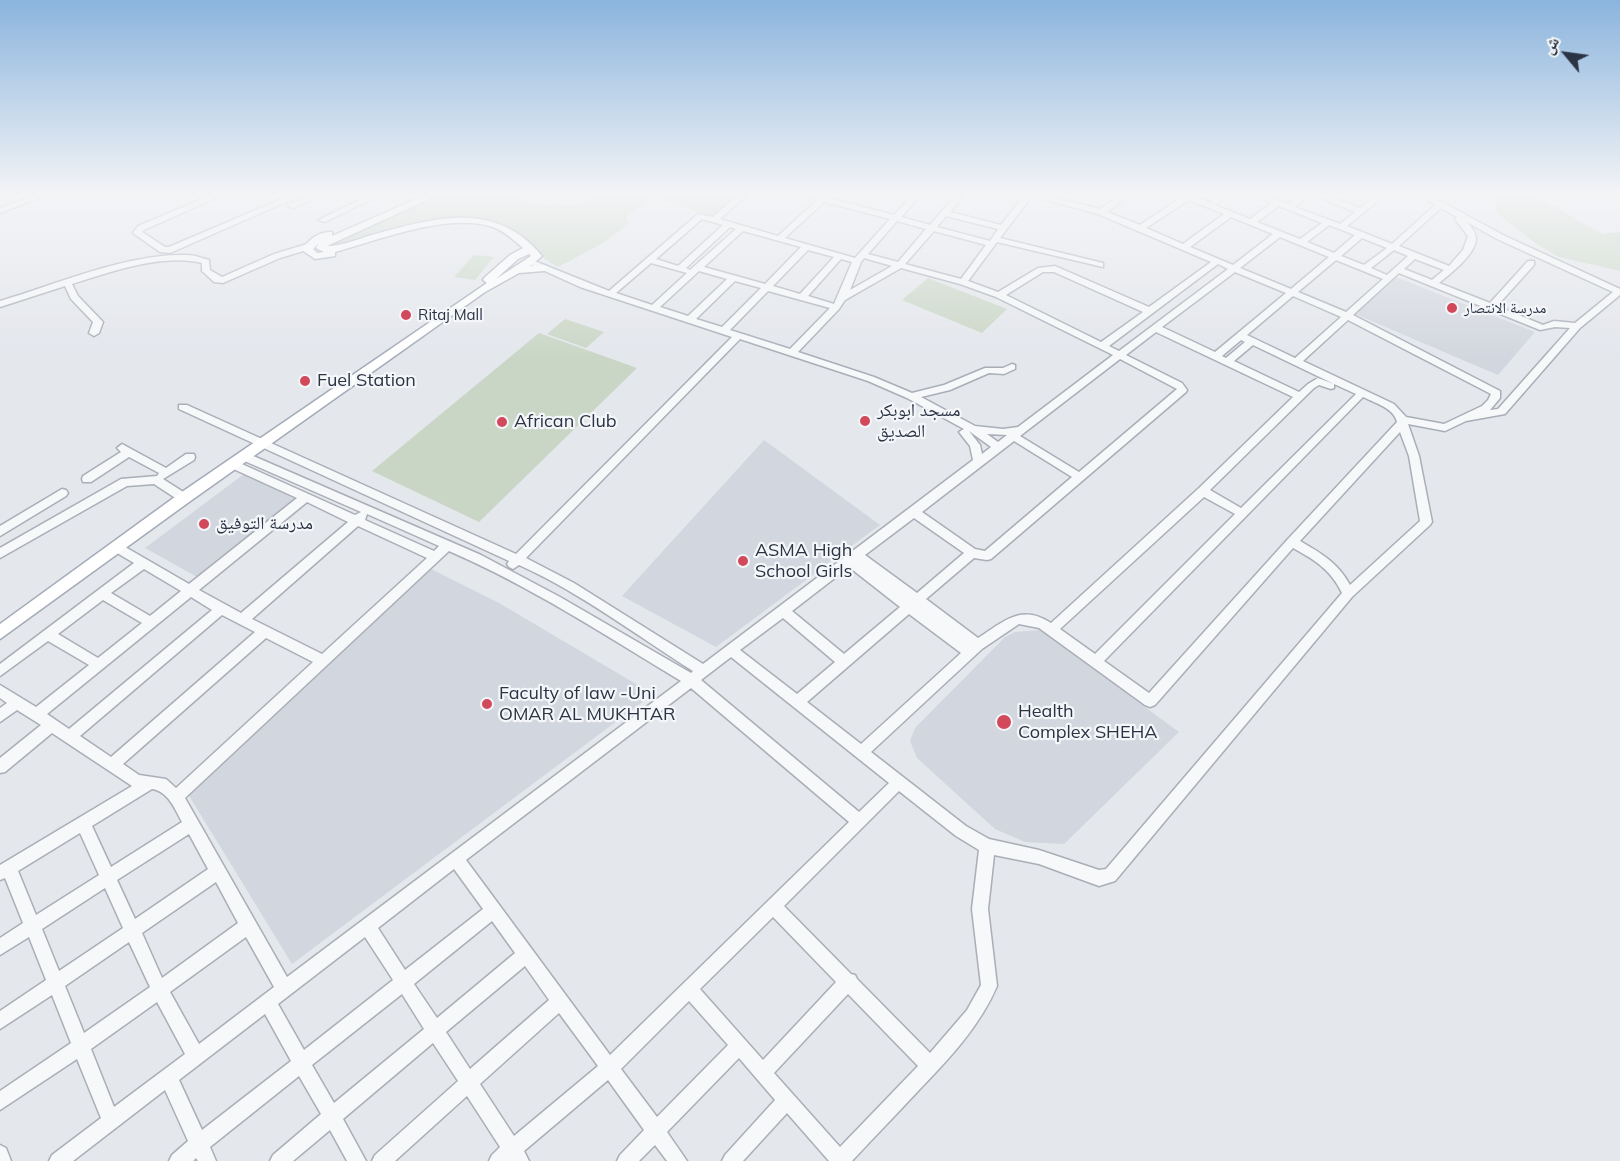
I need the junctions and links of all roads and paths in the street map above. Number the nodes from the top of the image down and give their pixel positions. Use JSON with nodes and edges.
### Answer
{"nodes":[{"id":1,"x":300,"y":249,"type":"edge"},
{"id":2,"x":308,"y":249,"type":"edge"},
{"id":3,"x":351,"y":249,"type":"edge"},
{"id":4,"x":506,"y":249,"type":"edge"},
{"id":5,"x":515,"y":249,"type":"edge"},
{"id":6,"x":525,"y":249,"type":"edge"},
{"id":7,"x":662,"y":249,"type":"edge"},
{"id":8,"x":702,"y":249,"type":"edge"},
{"id":9,"x":718,"y":249,"type":"edge"},
{"id":10,"x":804,"y":249,"type":"edge"},
{"id":11,"x":820,"y":249,"type":"edge"},
{"id":12,"x":860,"y":249,"type":"edge"},
{"id":13,"x":860,"y":249,"type":"edge"},
{"id":14,"x":914,"y":249,"type":"edge"},
{"id":15,"x":988,"y":249,"type":"edge"},
{"id":16,"x":1030,"y":249,"type":"edge"},
{"id":17,"x":1189,"y":249,"type":"edge"},
{"id":18,"x":1259,"y":249,"type":"edge"},
{"id":19,"x":1317,"y":249,"type":"edge"},
{"id":20,"x":1343,"y":249,"type":"edge"},
{"id":21,"x":1390,"y":249,"type":"edge"},
{"id":22,"x":1399,"y":249,"type":"edge"},
{"id":23,"x":1467,"y":249,"type":"edge"},
{"id":24,"x":1530,"y":249,"type":"edge"},
{"id":25,"x":519,"y":254,"type":"junction"},
{"id":26,"x":1414,"y":255,"type":"junction"},
{"id":27,"x":532,"y":256,"type":"junction"},
{"id":28,"x":1335,"y":256,"type":"junction"},
{"id":29,"x":852,"y":257,"type":"junction"},
{"id":30,"x":649,"y":260,"type":"junction"},
{"id":31,"x":1217,"y":261,"type":"junction"},
{"id":32,"x":1530,"y":263,"type":"dead end"},
{"id":33,"x":900,"y":265,"type":"junction"},
{"id":34,"x":1100,"y":265,"type":"dead end"},
{"id":35,"x":1234,"y":268,"type":"junction"},
{"id":36,"x":1365,"y":268,"type":"junction"},
{"id":37,"x":680,"y":269,"type":"junction"},
{"id":38,"x":1450,"y":269,"type":"junction"},
{"id":39,"x":548,"y":270,"type":"junction"},
{"id":40,"x":696,"y":270,"type":"junction"},
{"id":41,"x":1397,"y":270,"type":"junction"},
{"id":42,"x":516,"y":271,"type":"junction"},
{"id":43,"x":498,"y":272,"type":"junction"},
{"id":44,"x":1388,"y":278,"type":"junction"},
{"id":45,"x":732,"y":279,"type":"junction"},
{"id":46,"x":963,"y":282,"type":"junction"},
{"id":47,"x":68,"y":284,"type":"junction"},
{"id":48,"x":1433,"y":284,"type":"junction"},
{"id":49,"x":766,"y":287,"type":"junction"},
{"id":50,"x":482,"y":290,"type":"junction"},
{"id":51,"x":1620,"y":291,"type":"edge"},
{"id":52,"x":1292,"y":293,"type":"junction"},
{"id":53,"x":610,"y":294,"type":"junction"},
{"id":54,"x":999,"y":295,"type":"junction"},
{"id":55,"x":802,"y":297,"type":"junction"},
{"id":56,"x":842,"y":298,"type":"junction"},
{"id":57,"x":0,"y":304,"type":"edge"},
{"id":58,"x":836,"y":307,"type":"junction"},
{"id":59,"x":1491,"y":307,"type":"junction"},
{"id":60,"x":654,"y":309,"type":"junction"},
{"id":61,"x":1149,"y":311,"type":"junction"},
{"id":62,"x":1347,"y":316,"type":"junction"},
{"id":63,"x":689,"y":321,"type":"junction"},
{"id":64,"x":1577,"y":326,"type":"junction"},
{"id":65,"x":1156,"y":328,"type":"junction"},
{"id":66,"x":723,"y":332,"type":"junction"},
{"id":67,"x":94,"y":333,"type":"dead end"},
{"id":68,"x":737,"y":337,"type":"junction"},
{"id":69,"x":1246,"y":338,"type":"junction"},
{"id":70,"x":1101,"y":347,"type":"junction"},
{"id":71,"x":791,"y":354,"type":"junction"},
{"id":72,"x":1119,"y":356,"type":"junction"},
{"id":73,"x":1216,"y":356,"type":"junction"},
{"id":74,"x":1297,"y":361,"type":"junction"},
{"id":75,"x":1227,"y":362,"type":"junction"},
{"id":76,"x":1012,"y":367,"type":"dead end"},
{"id":77,"x":911,"y":396,"type":"junction"},
{"id":78,"x":1299,"y":396,"type":"junction"},
{"id":79,"x":1360,"y":396,"type":"junction"},
{"id":80,"x":183,"y":407,"type":"dead end"},
{"id":81,"x":1467,"y":417,"type":"junction"},
{"id":82,"x":1402,"y":422,"type":"junction"},
{"id":83,"x":969,"y":430,"type":"junction"},
{"id":84,"x":1017,"y":433,"type":"junction"},
{"id":85,"x":262,"y":443,"type":"junction"},
{"id":86,"x":995,"y":450,"type":"junction"},
{"id":87,"x":190,"y":457,"type":"dead end"},
{"id":88,"x":238,"y":460,"type":"junction"},
{"id":89,"x":979,"y":462,"type":"junction"},
{"id":90,"x":167,"y":473,"type":"junction"},
{"id":91,"x":1080,"y":477,"type":"junction"},
{"id":92,"x":87,"y":479,"type":"dead end"},
{"id":93,"x":156,"y":480,"type":"junction"},
{"id":94,"x":1203,"y":491,"type":"junction"},
{"id":95,"x":62,"y":493,"type":"dead end"},
{"id":96,"x":306,"y":497,"type":"junction"},
{"id":97,"x":184,"y":498,"type":"junction"},
{"id":98,"x":370,"y":510,"type":"junction"},
{"id":99,"x":914,"y":512,"type":"junction"},
{"id":100,"x":1241,"y":513,"type":"junction"},
{"id":101,"x":357,"y":521,"type":"junction"},
{"id":102,"x":1,"y":529,"type":"edge"},
{"id":103,"x":21,"y":540,"type":"junction"},
{"id":104,"x":1292,"y":542,"type":"junction"},
{"id":105,"x":448,"y":545,"type":"junction"},
{"id":106,"x":116,"y":547,"type":"junction"},
{"id":107,"x":972,"y":553,"type":"junction"},
{"id":108,"x":0,"y":554,"type":"edge"},
{"id":109,"x":436,"y":557,"type":"junction"},
{"id":110,"x":853,"y":558,"type":"junction"},
{"id":111,"x":518,"y":559,"type":"junction"},
{"id":112,"x":143,"y":563,"type":"junction"},
{"id":113,"x":506,"y":571,"type":"junction"},
{"id":114,"x":190,"y":591,"type":"junction"},
{"id":115,"x":102,"y":594,"type":"junction"},
{"id":116,"x":1348,"y":594,"type":"junction"},
{"id":117,"x":913,"y":603,"type":"junction"},
{"id":118,"x":221,"y":609,"type":"junction"},
{"id":119,"x":783,"y":611,"type":"junction"},
{"id":120,"x":243,"y":619,"type":"junction"},
{"id":121,"x":151,"y":622,"type":"junction"},
{"id":122,"x":1051,"y":630,"type":"junction"},
{"id":123,"x":265,"y":631,"type":"junction"},
{"id":124,"x":0,"y":633,"type":"edge"},
{"id":125,"x":48,"y":635,"type":"junction"},
{"id":126,"x":974,"y":649,"type":"junction"},
{"id":127,"x":731,"y":650,"type":"junction"},
{"id":128,"x":324,"y":661,"type":"junction"},
{"id":129,"x":844,"y":662,"type":"junction"},
{"id":130,"x":1095,"y":662,"type":"junction"},
{"id":131,"x":98,"y":664,"type":"junction"},
{"id":132,"x":0,"y":672,"type":"edge"},
{"id":133,"x":697,"y":676,"type":"junction"},
{"id":134,"x":0,"y":691,"type":"edge"},
{"id":135,"x":17,"y":702,"type":"junction"},
{"id":136,"x":796,"y":703,"type":"junction"},
{"id":137,"x":36,"y":715,"type":"junction"},
{"id":138,"x":0,"y":716,"type":"edge"},
{"id":139,"x":51,"y":725,"type":"junction"},
{"id":140,"x":69,"y":737,"type":"junction"},
{"id":141,"x":861,"y":753,"type":"junction"},
{"id":142,"x":111,"y":765,"type":"junction"},
{"id":143,"x":0,"y":767,"type":"edge"},
{"id":144,"x":899,"y":782,"type":"junction"},
{"id":145,"x":150,"y":783,"type":"junction"},
{"id":146,"x":176,"y":797,"type":"junction"},
{"id":147,"x":859,"y":821,"type":"junction"},
{"id":148,"x":82,"y":823,"type":"junction"},
{"id":149,"x":190,"y":825,"type":"junction"},
{"id":150,"x":987,"y":846,"type":"junction"},
{"id":151,"x":456,"y":859,"type":"junction"},
{"id":152,"x":4,"y":870,"type":"edge"},
{"id":153,"x":219,"y":871,"type":"junction"},
{"id":154,"x":108,"y":878,"type":"junction"},
{"id":155,"x":773,"y":906,"type":"junction"},
{"id":156,"x":494,"y":910,"type":"junction"},
{"id":157,"x":249,"y":926,"type":"junction"},
{"id":158,"x":33,"y":927,"type":"junction"},
{"id":159,"x":367,"y":927,"type":"junction"},
{"id":160,"x":132,"y":930,"type":"junction"},
{"id":161,"x":0,"y":947,"type":"edge"},
{"id":162,"x":526,"y":954,"type":"junction"},
{"id":163,"x":849,"y":981,"type":"junction"},
{"id":164,"x":56,"y":982,"type":"junction"},
{"id":165,"x":403,"y":982,"type":"junction"},
{"id":166,"x":159,"y":989,"type":"junction"},
{"id":167,"x":284,"y":989,"type":"junction"},
{"id":168,"x":689,"y":989,"type":"junction"},
{"id":169,"x":560,"y":1001,"type":"junction"},
{"id":170,"x":267,"y":1002,"type":"junction"},
{"id":171,"x":0,"y":1021,"type":"edge"},
{"id":172,"x":435,"y":1030,"type":"junction"},
{"id":173,"x":81,"y":1046,"type":"junction"},
{"id":174,"x":739,"y":1046,"type":"junction"},
{"id":175,"x":196,"y":1056,"type":"junction"},
{"id":176,"x":302,"y":1063,"type":"junction"},
{"id":177,"x":930,"y":1066,"type":"junction"},
{"id":178,"x":610,"y":1067,"type":"junction"},
{"id":179,"x":762,"y":1072,"type":"junction"},
{"id":180,"x":168,"y":1077,"type":"junction"},
{"id":181,"x":469,"y":1083,"type":"junction"},
{"id":182,"x":788,"y":1100,"type":"junction"},
{"id":183,"x":0,"y":1101,"type":"edge"},
{"id":184,"x":332,"y":1117,"type":"junction"},
{"id":185,"x":111,"y":1121,"type":"junction"},
{"id":186,"x":657,"y":1130,"type":"junction"},
{"id":187,"x":203,"y":1153,"type":"edge"},
{"id":188,"x":0,"y":1154,"type":"edge"},
{"id":189,"x":516,"y":1154,"type":"edge"},
{"id":190,"x":840,"y":1160,"type":"edge"},
{"id":191,"x":3,"y":1161,"type":"edge"},
{"id":192,"x":58,"y":1161,"type":"edge"},
{"id":193,"x":178,"y":1161,"type":"edge"},
{"id":194,"x":279,"y":1161,"type":"edge"},
{"id":195,"x":357,"y":1161,"type":"edge"},
{"id":196,"x":381,"y":1161,"type":"edge"},
{"id":197,"x":498,"y":1161,"type":"edge"},
{"id":198,"x":626,"y":1161,"type":"edge"},
{"id":199,"x":678,"y":1161,"type":"edge"},
{"id":200,"x":731,"y":1161,"type":"edge"}],
"edges":[{"from":1,"to":47,"type":"street"},
{"from":2,"to":3,"type":"main road"},
{"from":4,"to":43,"type":"main road"},
{"from":5,"to":25,"type":"main road"},
{"from":6,"to":27,"type":"main road"},
{"from":7,"to":30,"type":"street"},
{"from":8,"to":37,"type":"street"},
{"from":9,"to":40,"type":"street"},
{"from":10,"to":49,"type":"street"},
{"from":11,"to":29,"type":"street"},
{"from":12,"to":29,"type":"street"},
{"from":13,"to":29,"type":"street"},
{"from":14,"to":33,"type":"street"},
{"from":15,"to":46,"type":"street"},
{"from":16,"to":34,"type":"street"},
{"from":17,"to":31,"type":"street"},
{"from":18,"to":35,"type":"street"},
{"from":19,"to":28,"type":"street"},
{"from":20,"to":28,"type":"street"},
{"from":21,"to":36,"type":"street"},
{"from":22,"to":26,"type":"street"},
{"from":23,"to":38,"type":"street"},
{"from":24,"to":51,"type":"street"},
{"from":25,"to":27,"type":"main road"},
{"from":25,"to":43,"type":"main road"},
{"from":26,"to":38,"type":"street"},
{"from":26,"to":41,"type":"street"},
{"from":27,"to":39,"type":"street"},
{"from":27,"to":42,"type":"main road"},
{"from":28,"to":36,"type":"street"},
{"from":28,"to":52,"type":"street"},
{"from":29,"to":33,"type":"street"},
{"from":29,"to":55,"type":"street"},
{"from":29,"to":56,"type":"street"},
{"from":30,"to":37,"type":"street"},
{"from":30,"to":53,"type":"street"},
{"from":31,"to":35,"type":"street"},
{"from":31,"to":61,"type":"street"},
{"from":32,"to":59,"type":"street"},
{"from":33,"to":46,"type":"street"},
{"from":33,"to":56,"type":"street"},
{"from":35,"to":52,"type":"street"},
{"from":35,"to":65,"type":"street"},
{"from":36,"to":44,"type":"street"},
{"from":37,"to":40,"type":"street"},
{"from":38,"to":48,"type":"street"},
{"from":39,"to":42,"type":"main road"},
{"from":39,"to":53,"type":"street"},
{"from":40,"to":45,"type":"street"},
{"from":40,"to":60,"type":"street"},
{"from":41,"to":44,"type":"street"},
{"from":41,"to":48,"type":"street"},
{"from":42,"to":50,"type":"main road"},
{"from":43,"to":50,"type":"main road"},
{"from":44,"to":62,"type":"street"},
{"from":45,"to":49,"type":"street"},
{"from":45,"to":63,"type":"street"},
{"from":46,"to":54,"type":"street"},
{"from":47,"to":57,"type":"street"},
{"from":47,"to":67,"type":"street"},
{"from":48,"to":59,"type":"street"},
{"from":49,"to":55,"type":"street"},
{"from":49,"to":66,"type":"street"},
{"from":50,"to":85,"type":"main road"},
{"from":51,"to":64,"type":"street"},
{"from":52,"to":62,"type":"street"},
{"from":52,"to":69,"type":"street"},
{"from":53,"to":60,"type":"street"},
{"from":54,"to":61,"type":"street"},
{"from":54,"to":70,"type":"street"},
{"from":55,"to":58,"type":"street"},
{"from":56,"to":58,"type":"street"},
{"from":58,"to":71,"type":"street"},
{"from":59,"to":64,"type":"street"},
{"from":60,"to":63,"type":"street"},
{"from":61,"to":70,"type":"street"},
{"from":62,"to":74,"type":"street"},
{"from":62,"to":81,"type":"street"},
{"from":63,"to":66,"type":"street"},
{"from":64,"to":81,"type":"street"},
{"from":65,"to":72,"type":"street"},
{"from":65,"to":73,"type":"street"},
{"from":66,"to":68,"type":"street"},
{"from":68,"to":71,"type":"street"},
{"from":68,"to":111,"type":"street"},
{"from":69,"to":73,"type":"street"},
{"from":69,"to":74,"type":"street"},
{"from":69,"to":75,"type":"street"},
{"from":70,"to":72,"type":"street"},
{"from":71,"to":77,"type":"street"},
{"from":72,"to":84,"type":"street"},
{"from":72,"to":91,"type":"street"},
{"from":73,"to":75,"type":"street"},
{"from":74,"to":79,"type":"street"},
{"from":75,"to":78,"type":"street"},
{"from":76,"to":77,"type":"street"},
{"from":77,"to":83,"type":"street"},
{"from":78,"to":79,"type":"street"},
{"from":78,"to":94,"type":"street"},
{"from":79,"to":82,"type":"street"},
{"from":79,"to":100,"type":"street"},
{"from":80,"to":85,"type":"street"},
{"from":81,"to":82,"type":"street"},
{"from":82,"to":104,"type":"street"},
{"from":82,"to":116,"type":"street"},
{"from":83,"to":84,"type":"street"},
{"from":83,"to":86,"type":"street"},
{"from":83,"to":89,"type":"street"},
{"from":84,"to":86,"type":"street"},
{"from":84,"to":91,"type":"street"},
{"from":85,"to":88,"type":"main road"},
{"from":85,"to":111,"type":"street"},
{"from":86,"to":89,"type":"street"},
{"from":87,"to":90,"type":"street"},
{"from":88,"to":96,"type":"street"},
{"from":88,"to":97,"type":"main road"},
{"from":88,"to":98,"type":"street"},
{"from":89,"to":99,"type":"street"},
{"from":90,"to":92,"type":"street"},
{"from":90,"to":93,"type":"street"},
{"from":91,"to":107,"type":"street"},
{"from":93,"to":97,"type":"street"},
{"from":93,"to":103,"type":"street"},
{"from":94,"to":100,"type":"street"},
{"from":94,"to":122,"type":"street"},
{"from":95,"to":102,"type":"street"},
{"from":96,"to":101,"type":"street"},
{"from":96,"to":114,"type":"street"},
{"from":97,"to":106,"type":"main road"},
{"from":98,"to":101,"type":"street"},
{"from":98,"to":105,"type":"street"},
{"from":99,"to":107,"type":"street"},
{"from":99,"to":110,"type":"street"},
{"from":100,"to":130,"type":"street"},
{"from":101,"to":109,"type":"street"},
{"from":101,"to":120,"type":"street"},
{"from":102,"to":103,"type":"street"},
{"from":103,"to":108,"type":"street"},
{"from":104,"to":116,"type":"street"},
{"from":104,"to":130,"type":"street"},
{"from":105,"to":109,"type":"street"},
{"from":105,"to":113,"type":"street"},
{"from":106,"to":112,"type":"street"},
{"from":106,"to":124,"type":"main road"},
{"from":107,"to":117,"type":"street"},
{"from":109,"to":128,"type":"street"},
{"from":110,"to":117,"type":"street"},
{"from":110,"to":119,"type":"street"},
{"from":111,"to":113,"type":"street"},
{"from":111,"to":133,"type":"street"},
{"from":112,"to":114,"type":"street"},
{"from":112,"to":115,"type":"street"},
{"from":113,"to":133,"type":"street"},
{"from":114,"to":118,"type":"street"},
{"from":114,"to":121,"type":"street"},
{"from":115,"to":121,"type":"street"},
{"from":115,"to":125,"type":"street"},
{"from":116,"to":150,"type":"street"},
{"from":117,"to":126,"type":"street"},
{"from":117,"to":129,"type":"street"},
{"from":118,"to":120,"type":"street"},
{"from":118,"to":140,"type":"street"},
{"from":119,"to":127,"type":"street"},
{"from":119,"to":129,"type":"street"},
{"from":120,"to":123,"type":"street"},
{"from":121,"to":131,"type":"street"},
{"from":122,"to":126,"type":"street"},
{"from":122,"to":130,"type":"street"},
{"from":123,"to":128,"type":"street"},
{"from":123,"to":142,"type":"street"},
{"from":125,"to":131,"type":"street"},
{"from":125,"to":132,"type":"street"},
{"from":126,"to":141,"type":"street"},
{"from":127,"to":133,"type":"street"},
{"from":127,"to":136,"type":"street"},
{"from":128,"to":146,"type":"street"},
{"from":129,"to":136,"type":"street"},
{"from":131,"to":137,"type":"street"},
{"from":133,"to":147,"type":"street"},
{"from":133,"to":151,"type":"street"},
{"from":134,"to":135,"type":"street"},
{"from":135,"to":137,"type":"street"},
{"from":135,"to":138,"type":"street"},
{"from":136,"to":141,"type":"street"},
{"from":137,"to":139,"type":"street"},
{"from":139,"to":140,"type":"street"},
{"from":139,"to":143,"type":"street"},
{"from":140,"to":142,"type":"street"},
{"from":141,"to":144,"type":"street"},
{"from":142,"to":145,"type":"street"},
{"from":144,"to":147,"type":"street"},
{"from":144,"to":150,"type":"street"},
{"from":145,"to":146,"type":"street"},
{"from":145,"to":148,"type":"street"},
{"from":146,"to":149,"type":"street"},
{"from":147,"to":155,"type":"street"},
{"from":148,"to":152,"type":"street"},
{"from":148,"to":154,"type":"street"},
{"from":149,"to":153,"type":"street"},
{"from":149,"to":154,"type":"street"},
{"from":150,"to":177,"type":"street"},
{"from":151,"to":156,"type":"street"},
{"from":151,"to":159,"type":"street"},
{"from":152,"to":158,"type":"street"},
{"from":153,"to":157,"type":"street"},
{"from":153,"to":160,"type":"street"},
{"from":154,"to":158,"type":"street"},
{"from":154,"to":160,"type":"street"},
{"from":155,"to":163,"type":"street"},
{"from":155,"to":168,"type":"street"},
{"from":156,"to":162,"type":"street"},
{"from":156,"to":165,"type":"street"},
{"from":157,"to":166,"type":"street"},
{"from":157,"to":167,"type":"street"},
{"from":158,"to":161,"type":"street"},
{"from":158,"to":164,"type":"street"},
{"from":159,"to":165,"type":"street"},
{"from":159,"to":167,"type":"street"},
{"from":160,"to":164,"type":"street"},
{"from":160,"to":166,"type":"street"},
{"from":162,"to":169,"type":"street"},
{"from":162,"to":172,"type":"street"},
{"from":163,"to":177,"type":"street"},
{"from":163,"to":179,"type":"street"},
{"from":164,"to":171,"type":"street"},
{"from":164,"to":173,"type":"street"},
{"from":165,"to":172,"type":"street"},
{"from":165,"to":176,"type":"street"},
{"from":166,"to":173,"type":"street"},
{"from":166,"to":175,"type":"street"},
{"from":167,"to":170,"type":"street"},
{"from":168,"to":174,"type":"street"},
{"from":168,"to":178,"type":"street"},
{"from":169,"to":178,"type":"street"},
{"from":169,"to":181,"type":"street"},
{"from":170,"to":175,"type":"street"},
{"from":170,"to":176,"type":"street"},
{"from":172,"to":181,"type":"street"},
{"from":172,"to":184,"type":"street"},
{"from":173,"to":183,"type":"street"},
{"from":173,"to":185,"type":"street"},
{"from":174,"to":179,"type":"street"},
{"from":174,"to":186,"type":"street"},
{"from":175,"to":180,"type":"street"},
{"from":176,"to":184,"type":"street"},
{"from":176,"to":187,"type":"street"},
{"from":177,"to":190,"type":"street"},
{"from":178,"to":186,"type":"street"},
{"from":178,"to":189,"type":"street"},
{"from":179,"to":182,"type":"street"},
{"from":180,"to":185,"type":"street"},
{"from":180,"to":187,"type":"street"},
{"from":181,"to":189,"type":"street"},
{"from":181,"to":196,"type":"street"},
{"from":182,"to":190,"type":"street"},
{"from":182,"to":200,"type":"street"},
{"from":184,"to":194,"type":"street"},
{"from":184,"to":195,"type":"street"},
{"from":185,"to":192,"type":"street"},
{"from":186,"to":198,"type":"street"},
{"from":186,"to":199,"type":"street"},
{"from":187,"to":193,"type":"street"},
{"from":188,"to":191,"type":"street"},
{"from":189,"to":197,"type":"street"}]}
